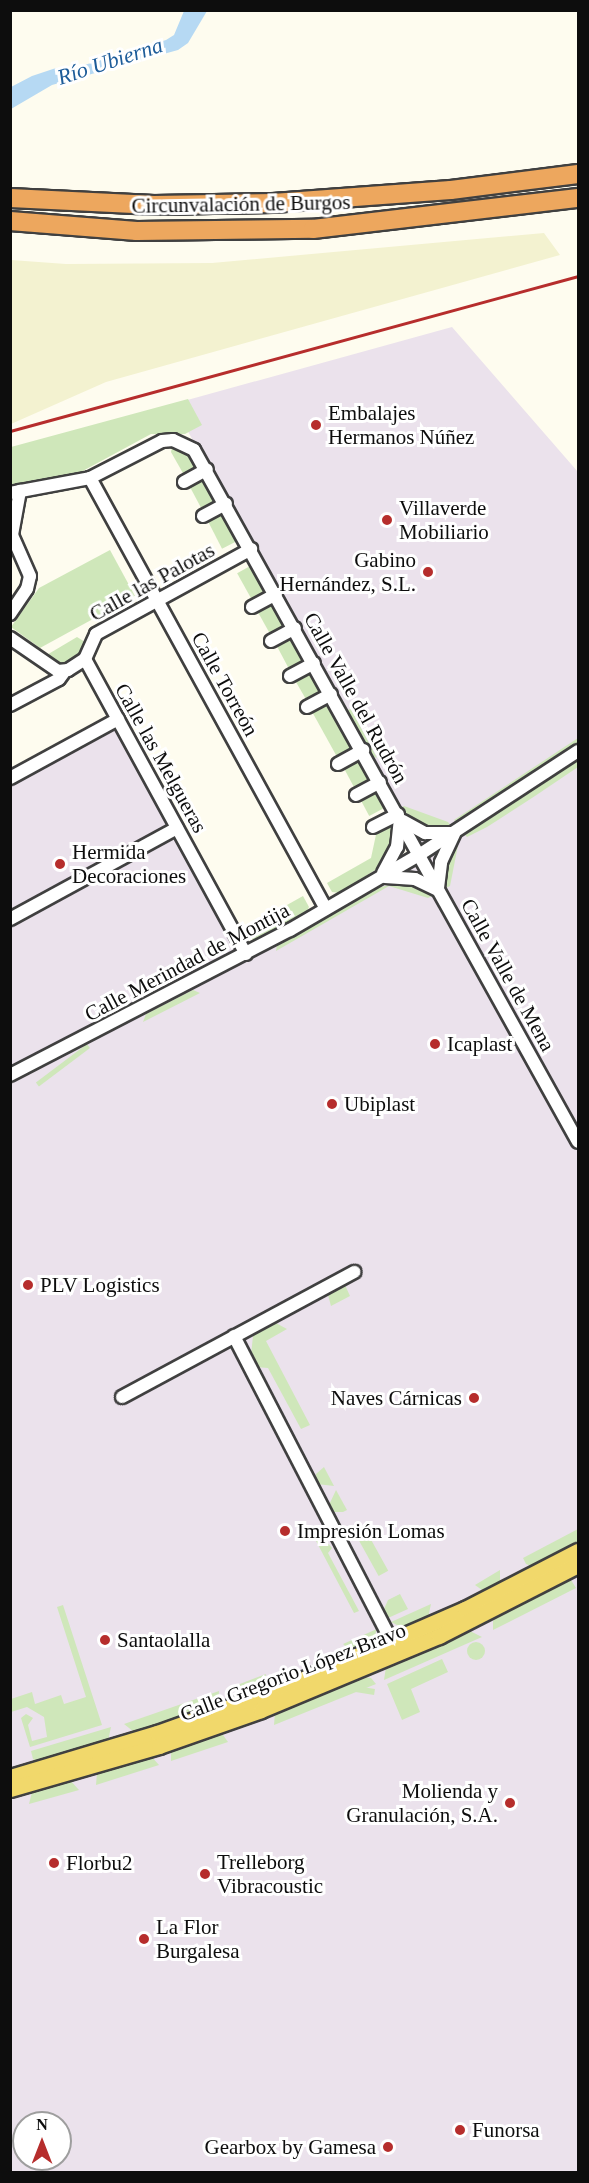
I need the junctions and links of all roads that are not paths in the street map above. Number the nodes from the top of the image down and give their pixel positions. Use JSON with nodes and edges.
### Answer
{"nodes":[{"id":1,"x":579,"y":174,"type":"edge"},
{"id":2,"x":10,"y":198,"type":"edge"},
{"id":3,"x":579,"y":198,"type":"edge"},
{"id":4,"x":14,"y":221,"type":"edge"},
{"id":5,"x":207,"y":469,"type":"junction"},
{"id":6,"x":90,"y":478,"type":"junction"},
{"id":7,"x":184,"y":482,"type":"dead end"},
{"id":8,"x":15,"y":492,"type":"edge"},
{"id":9,"x":226,"y":504,"type":"junction"},
{"id":10,"x":203,"y":516,"type":"dead end"},
{"id":11,"x":251,"y":549,"type":"junction"},
{"id":12,"x":276,"y":594,"type":"junction"},
{"id":13,"x":158,"y":600,"type":"junction"},
{"id":14,"x":252,"y":607,"type":"dead end"},
{"id":15,"x":10,"y":614,"type":"edge"},
{"id":16,"x":295,"y":628,"type":"junction"},
{"id":17,"x":10,"y":638,"type":"edge"},
{"id":18,"x":271,"y":641,"type":"dead end"},
{"id":19,"x":85,"y":659,"type":"junction"},
{"id":20,"x":314,"y":663,"type":"junction"},
{"id":21,"x":64,"y":672,"type":"junction"},
{"id":22,"x":290,"y":676,"type":"dead end"},
{"id":23,"x":331,"y":694,"type":"junction"},
{"id":24,"x":10,"y":705,"type":"edge"},
{"id":25,"x":307,"y":707,"type":"dead end"},
{"id":26,"x":118,"y":719,"type":"junction"},
{"id":27,"x":363,"y":750,"type":"junction"},
{"id":28,"x":579,"y":751,"type":"edge"},
{"id":29,"x":338,"y":764,"type":"dead end"},
{"id":30,"x":10,"y":778,"type":"edge"},
{"id":31,"x":380,"y":782,"type":"junction"},
{"id":32,"x":356,"y":795,"type":"dead end"},
{"id":33,"x":399,"y":816,"type":"junction"},
{"id":34,"x":373,"y":827,"type":"dead end"},
{"id":35,"x":177,"y":828,"type":"junction"},
{"id":36,"x":454,"y":833,"type":"junction"},
{"id":37,"x":419,"y":855,"type":"junction"},
{"id":38,"x":380,"y":878,"type":"junction"},
{"id":39,"x":438,"y":890,"type":"junction"},
{"id":40,"x":326,"y":909,"type":"junction"},
{"id":41,"x":10,"y":919,"type":"edge"},
{"id":42,"x":246,"y":954,"type":"junction"},
{"id":43,"x":10,"y":1075,"type":"edge"},
{"id":44,"x":579,"y":1142,"type":"edge"},
{"id":45,"x":354,"y":1272,"type":"dead end"},
{"id":46,"x":234,"y":1336,"type":"junction"},
{"id":47,"x":122,"y":1397,"type":"dead end"},
{"id":48,"x":579,"y":1551,"type":"edge"},
{"id":49,"x":579,"y":1565,"type":"edge"},
{"id":50,"x":392,"y":1642,"type":"junction"},
{"id":51,"x":10,"y":1777,"type":"edge"},
{"id":52,"x":10,"y":1789,"type":"edge"}],
"edges":[{"from":1,"to":2,"type":"highway","name":"Circunvalación de Burgos"},
{"from":3,"to":4,"type":"highway","name":"Circunvalación de Burgos"},
{"from":5,"to":6,"type":"street","name":"Calle Valle del Rudrón"},
{"from":5,"to":7,"type":"street"},
{"from":5,"to":9,"type":"street","name":"Calle Valle del Rudrón"},
{"from":6,"to":8,"type":"street"},
{"from":6,"to":13,"type":"street","name":"Calle Torreón"},
{"from":8,"to":15,"type":"street"},
{"from":9,"to":10,"type":"street"},
{"from":9,"to":11,"type":"street","name":"Calle Valle del Rudrón"},
{"from":11,"to":12,"type":"street","name":"Calle Valle del Rudrón"},
{"from":11,"to":13,"type":"street","name":"Calle las Palotas"},
{"from":12,"to":14,"type":"street"},
{"from":12,"to":16,"type":"street","name":"Calle Valle del Rudrón"},
{"from":13,"to":19,"type":"street","name":"Calle las Palotas"},
{"from":13,"to":40,"type":"street","name":"Calle Torreón"},
{"from":16,"to":18,"type":"street"},
{"from":16,"to":20,"type":"street","name":"Calle Valle del Rudrón"},
{"from":17,"to":21,"type":"street"},
{"from":19,"to":21,"type":"street"},
{"from":19,"to":26,"type":"street","name":"Calle las Melgueras"},
{"from":20,"to":22,"type":"street"},
{"from":20,"to":23,"type":"street","name":"Calle Valle del Rudrón"},
{"from":21,"to":24,"type":"street"},
{"from":23,"to":25,"type":"street"},
{"from":23,"to":27,"type":"street","name":"Calle Valle del Rudrón"},
{"from":26,"to":30,"type":"street"},
{"from":26,"to":35,"type":"street","name":"Calle las Melgueras"},
{"from":27,"to":29,"type":"street"},
{"from":27,"to":31,"type":"street","name":"Calle Valle del Rudrón"},
{"from":28,"to":36,"type":"street","name":"Calle Merindad de Montija"},
{"from":31,"to":32,"type":"street"},
{"from":31,"to":33,"type":"street","name":"Calle Valle del Rudrón"},
{"from":33,"to":34,"type":"street"},
{"from":33,"to":36,"type":"street"},
{"from":33,"to":37,"type":"street","name":"Calle Valle del Rudrón"},
{"from":33,"to":38,"type":"street"},
{"from":35,"to":41,"type":"street"},
{"from":35,"to":42,"type":"street","name":"Calle las Melgueras"},
{"from":36,"to":37,"type":"street","name":"Calle Merindad de Montija"},
{"from":36,"to":39,"type":"street"},
{"from":37,"to":38,"type":"street","name":"Calle Merindad de Montija"},
{"from":37,"to":39,"type":"street","name":"Calle Valle de Mena"},
{"from":38,"to":39,"type":"street","name":"Calle Valle de Mena"},
{"from":38,"to":40,"type":"street","name":"Calle Merindad de Montija"},
{"from":39,"to":44,"type":"street","name":"Calle Valle de Mena"},
{"from":40,"to":42,"type":"street","name":"Calle Merindad de Montija"},
{"from":42,"to":43,"type":"street","name":"Calle Merindad de Montija"},
{"from":45,"to":46,"type":"street"},
{"from":46,"to":47,"type":"street"},
{"from":46,"to":50,"type":"street","name":"Calle Gregorio López Bravo"},
{"from":48,"to":50,"type":"main road","name":"Calle Gregorio López Bravo"},
{"from":49,"to":52,"type":"main road","name":"Calle Gregorio López Bravo"},
{"from":50,"to":51,"type":"main road","name":"Calle Gregorio López Bravo"}]}
